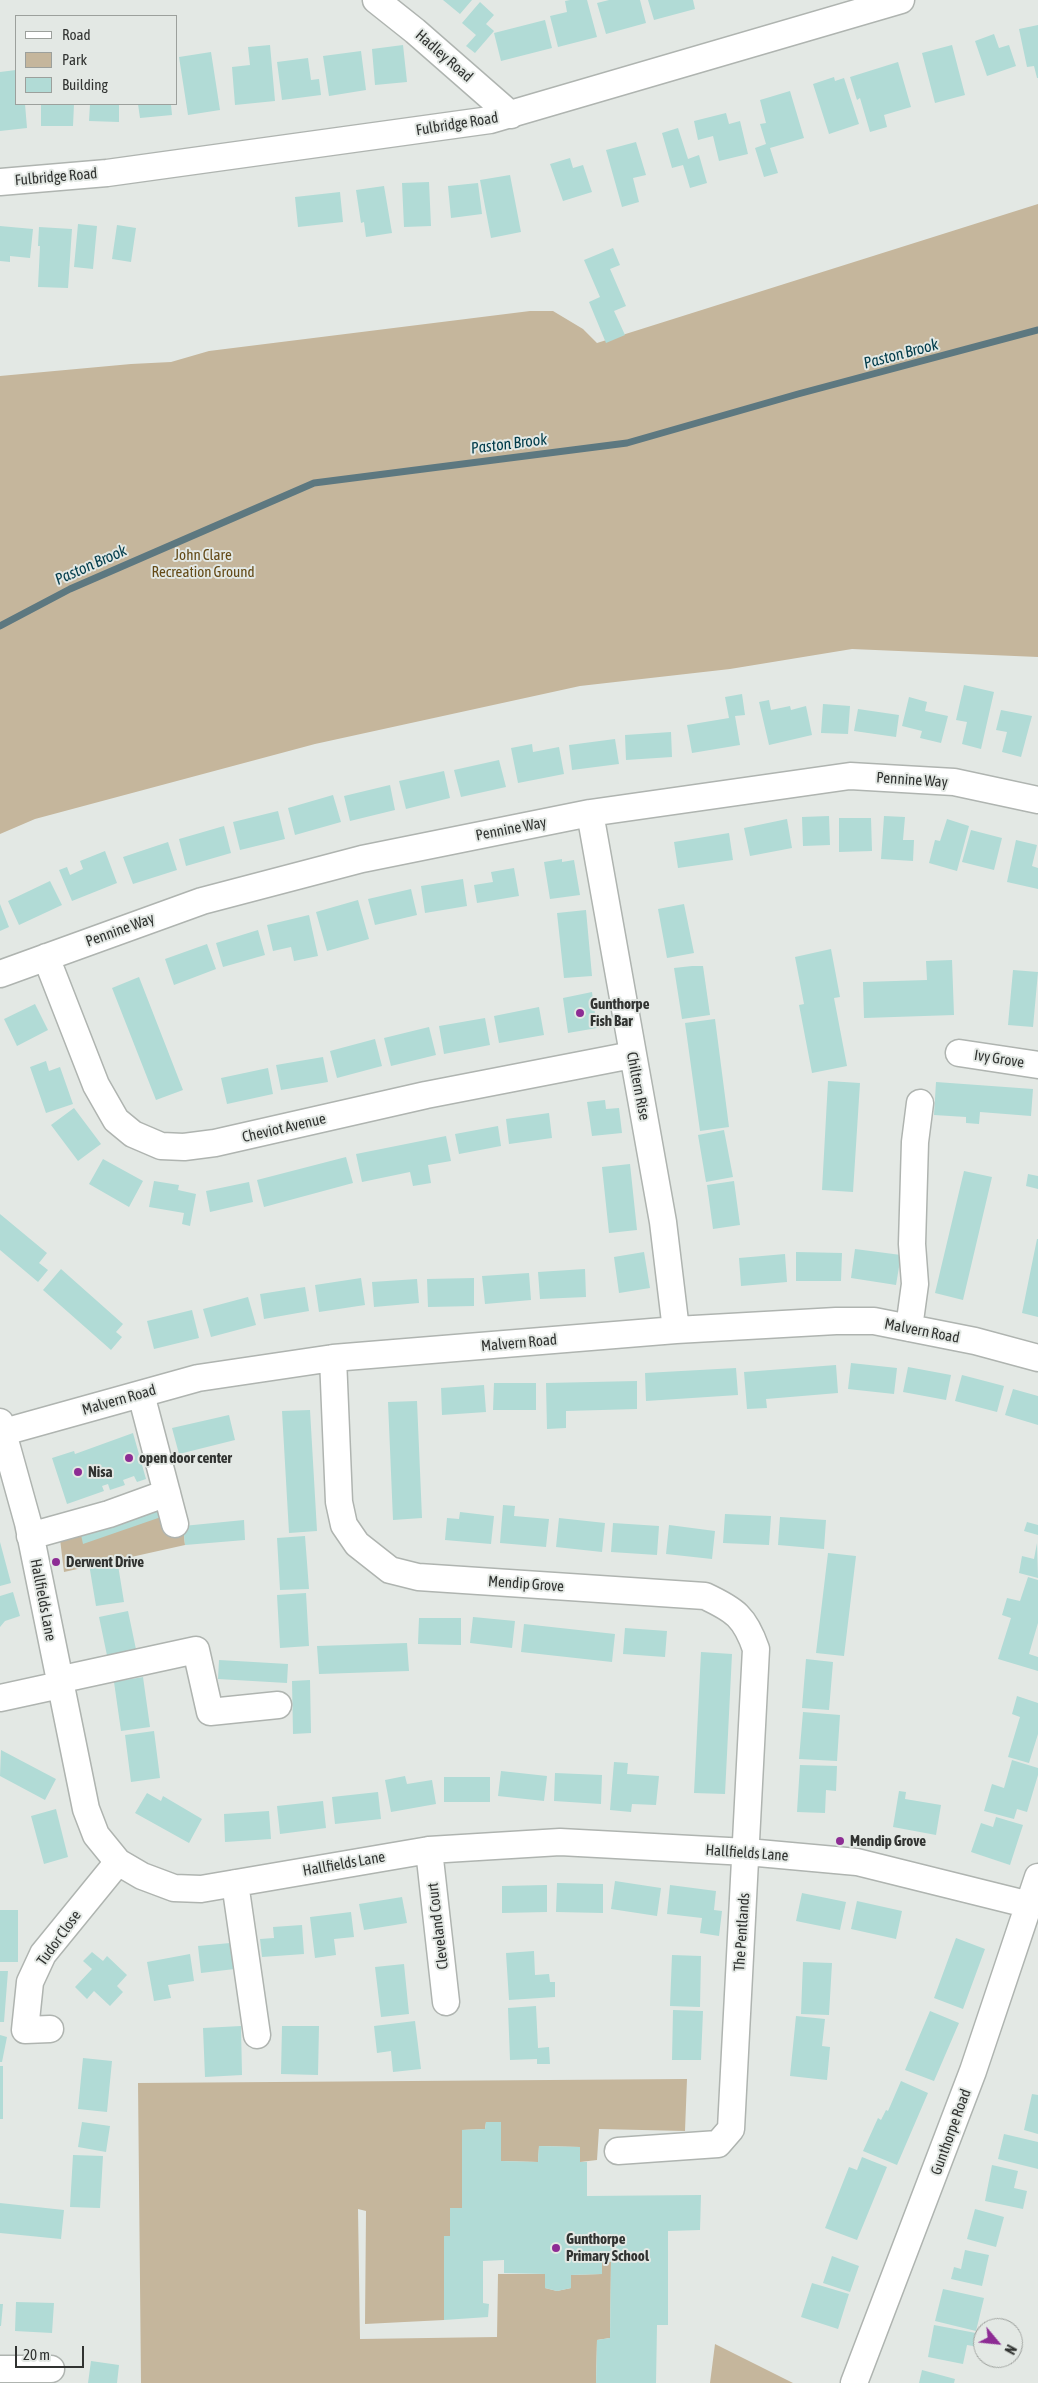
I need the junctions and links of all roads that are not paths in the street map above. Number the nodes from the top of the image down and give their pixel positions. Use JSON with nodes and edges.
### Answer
{"nodes":[{"id":1,"x":376,"y":0,"type":"edge"},
{"id":2,"x":901,"y":0,"type":"edge"},
{"id":3,"x":511,"y":115,"type":"junction"},
{"id":4,"x":0,"y":182,"type":"edge"},
{"id":5,"x":1038,"y":800,"type":"edge"},
{"id":6,"x":590,"y":813,"type":"junction"},
{"id":7,"x":46,"y":957,"type":"junction"},
{"id":8,"x":0,"y":974,"type":"edge"},
{"id":9,"x":959,"y":1053,"type":"dead end"},
{"id":10,"x":632,"y":1056,"type":"junction"},
{"id":11,"x":1038,"y":1065,"type":"edge"},
{"id":12,"x":920,"y":1103,"type":"dead end"},
{"id":13,"x":909,"y":1328,"type":"junction"},
{"id":14,"x":676,"y":1330,"type":"junction"},
{"id":15,"x":333,"y":1358,"type":"junction"},
{"id":16,"x":1038,"y":1358,"type":"edge"},
{"id":17,"x":141,"y":1394,"type":"junction"},
{"id":18,"x":2,"y":1427,"type":"edge"},
{"id":19,"x":167,"y":1493,"type":"junction"},
{"id":20,"x":175,"y":1524,"type":"dead end"},
{"id":21,"x":30,"y":1536,"type":"junction"},
{"id":22,"x":59,"y":1683,"type":"junction"},
{"id":23,"x":0,"y":1698,"type":"edge"},
{"id":24,"x":278,"y":1705,"type":"dead end"},
{"id":25,"x":429,"y":1850,"type":"junction"},
{"id":26,"x":747,"y":1852,"type":"junction"},
{"id":27,"x":118,"y":1862,"type":"junction"},
{"id":28,"x":1038,"y":1877,"type":"edge"},
{"id":29,"x":235,"y":1883,"type":"junction"},
{"id":30,"x":1030,"y":1905,"type":"junction"},
{"id":31,"x":446,"y":2002,"type":"dead end"},
{"id":32,"x":50,"y":2030,"type":"dead end"},
{"id":33,"x":257,"y":2035,"type":"dead end"},
{"id":34,"x":618,"y":2151,"type":"dead end"},
{"id":35,"x":51,"y":2369,"type":"dead end"},
{"id":36,"x":11,"y":2374,"type":"edge"},
{"id":37,"x":854,"y":2383,"type":"edge"}],
"edges":[{"from":1,"to":3,"type":"street","name":"Hadley Road"},
{"from":2,"to":3,"type":"street","name":"Fulbridge Road"},
{"from":3,"to":4,"type":"street","name":"Fulbridge Road"},
{"from":5,"to":6,"type":"street","name":"Pennine Way"},
{"from":6,"to":7,"type":"street","name":"Pennine Way"},
{"from":6,"to":10,"type":"street","name":"Chiltern Rise"},
{"from":7,"to":8,"type":"street","name":"Pennine Way"},
{"from":7,"to":10,"type":"street","name":"Cheviot Avenue"},
{"from":9,"to":11,"type":"street","name":"Ivy Grove"},
{"from":10,"to":14,"type":"street","name":"Chiltern Rise"},
{"from":12,"to":13,"type":"street"},
{"from":13,"to":14,"type":"street","name":"Malvern Road"},
{"from":13,"to":16,"type":"street","name":"Malvern Road"},
{"from":14,"to":15,"type":"street","name":"Malvern Road"},
{"from":15,"to":17,"type":"street","name":"Malvern Road"},
{"from":15,"to":26,"type":"street","name":"Mendip Grove"},
{"from":17,"to":18,"type":"street","name":"Malvern Road"},
{"from":17,"to":19,"type":"street"},
{"from":18,"to":21,"type":"street","name":"Hallfields Lane"},
{"from":19,"to":20,"type":"street"},
{"from":19,"to":21,"type":"street"},
{"from":21,"to":22,"type":"street","name":"Hallfields Lane"},
{"from":22,"to":23,"type":"street"},
{"from":22,"to":24,"type":"street"},
{"from":22,"to":27,"type":"street","name":"Hallfields Lane"},
{"from":25,"to":26,"type":"street","name":"Hallfields Lane"},
{"from":25,"to":29,"type":"street","name":"Hallfields Lane"},
{"from":25,"to":31,"type":"street","name":"Cleveland Court"},
{"from":26,"to":30,"type":"street","name":"Hallfields Lane"},
{"from":26,"to":34,"type":"street","name":"The Pentlands"},
{"from":27,"to":29,"type":"street","name":"Hallfields Lane"},
{"from":27,"to":32,"type":"street","name":"Tudor Close"},
{"from":28,"to":30,"type":"street","name":"Gunthorpe Road"},
{"from":29,"to":33,"type":"street"},
{"from":30,"to":37,"type":"street","name":"Gunthorpe Road"},
{"from":35,"to":36,"type":"street"}]}
